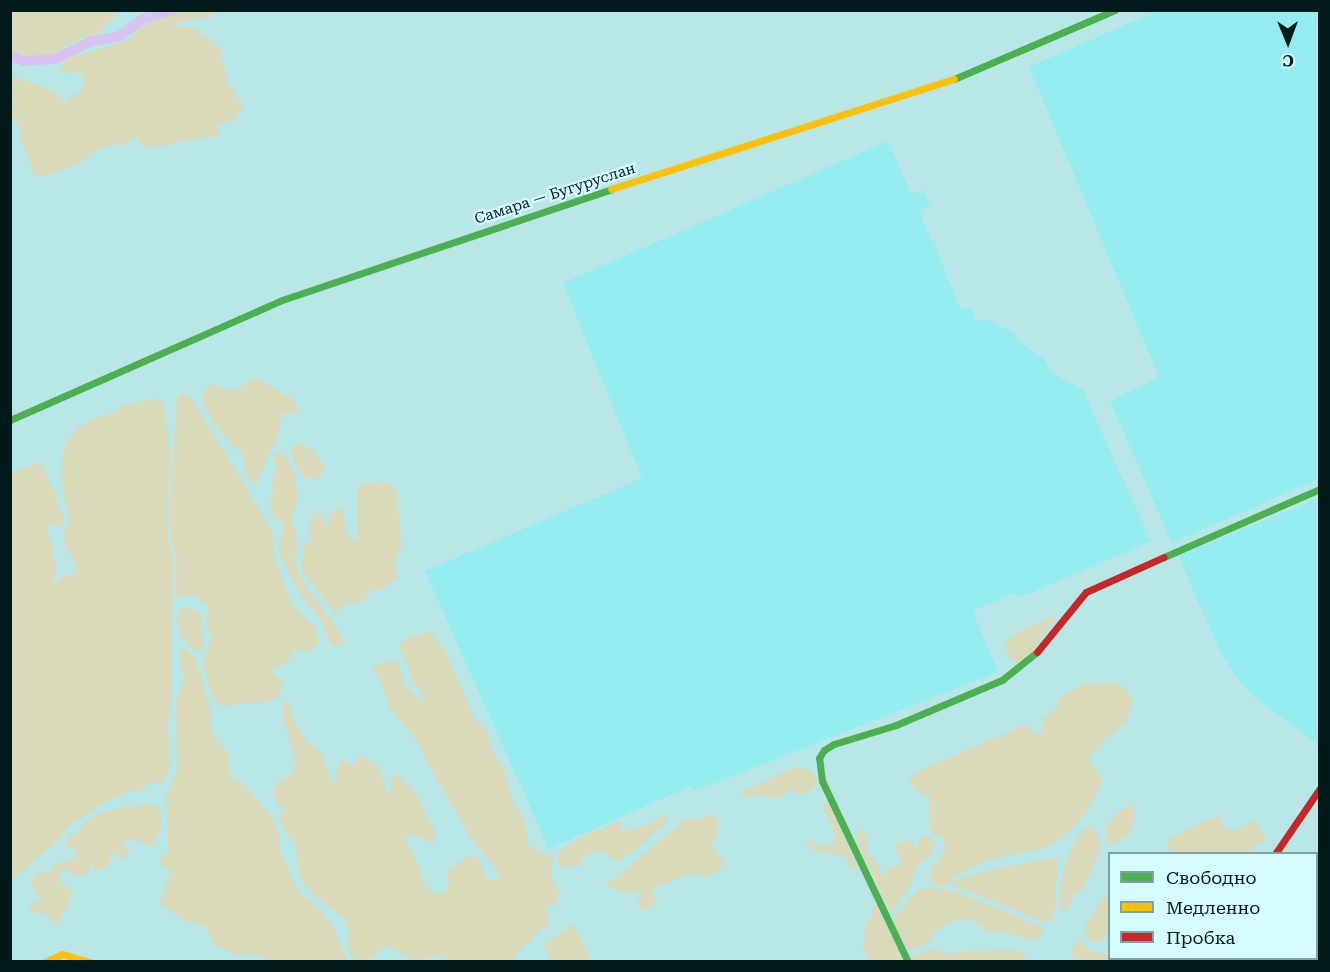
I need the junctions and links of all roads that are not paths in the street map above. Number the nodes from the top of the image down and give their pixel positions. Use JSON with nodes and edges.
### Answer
{"nodes":[{"id":1,"x":1115,"y":10,"type":"edge"},
{"id":2,"x":10,"y":420,"type":"edge"},
{"id":3,"x":1320,"y":489,"type":"edge"},
{"id":4,"x":1320,"y":788,"type":"edge"},
{"id":5,"x":1276,"y":852,"type":"edge"},
{"id":6,"x":45,"y":962,"type":"edge"},
{"id":7,"x":90,"y":962,"type":"edge"},
{"id":8,"x":908,"y":962,"type":"edge"}],
"edges":[{"from":1,"to":2,"type":"main road","name":"Самара — Бугуруслан"},
{"from":3,"to":8,"type":"main road"},
{"from":4,"to":5,"type":"main road"},
{"from":6,"to":7,"type":"main road"}]}
